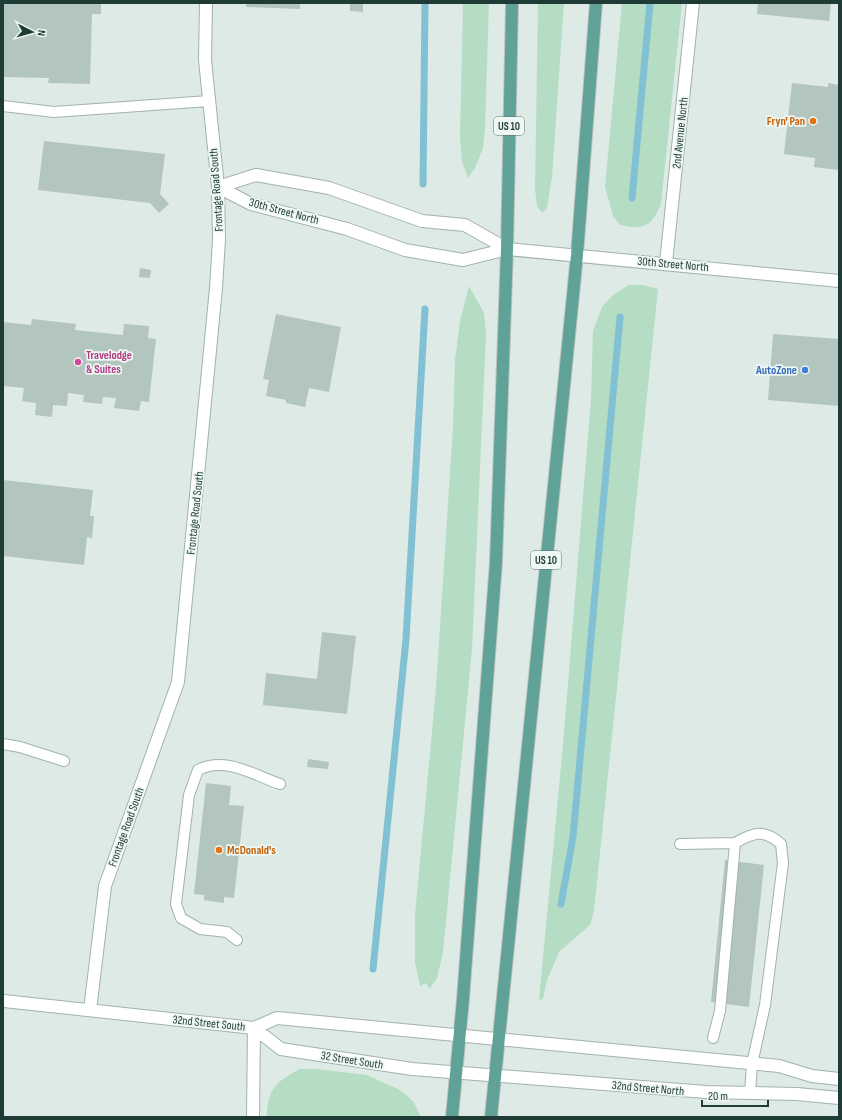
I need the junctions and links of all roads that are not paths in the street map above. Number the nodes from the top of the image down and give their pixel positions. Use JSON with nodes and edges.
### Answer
{"nodes":[{"id":1,"x":206,"y":3,"type":"edge"},
{"id":2,"x":512,"y":3,"type":"edge"},
{"id":3,"x":596,"y":3,"type":"edge"},
{"id":4,"x":693,"y":3,"type":"edge"},
{"id":5,"x":209,"y":101,"type":"junction"},
{"id":6,"x":3,"y":106,"type":"edge"},
{"id":7,"x":218,"y":187,"type":"junction"},
{"id":8,"x":507,"y":248,"type":"junction"},
{"id":9,"x":577,"y":255,"type":"junction"},
{"id":10,"x":666,"y":263,"type":"junction"},
{"id":11,"x":839,"y":280,"type":"edge"},
{"id":12,"x":3,"y":744,"type":"edge"},
{"id":13,"x":64,"y":761,"type":"dead end"},
{"id":14,"x":280,"y":784,"type":"dead end"},
{"id":15,"x":735,"y":843,"type":"junction"},
{"id":16,"x":680,"y":844,"type":"dead end"},
{"id":17,"x":237,"y":940,"type":"dead end"},
{"id":18,"x":4,"y":1001,"type":"dead end"},
{"id":19,"x":90,"y":1010,"type":"junction"},
{"id":20,"x":254,"y":1028,"type":"junction"},
{"id":21,"x":460,"y":1035,"type":"junction"},
{"id":22,"x":713,"y":1038,"type":"dead end"},
{"id":23,"x":498,"y":1039,"type":"junction"},
{"id":24,"x":752,"y":1064,"type":"junction"},
{"id":25,"x":456,"y":1074,"type":"junction"},
{"id":26,"x":494,"y":1076,"type":"junction"},
{"id":27,"x":839,"y":1079,"type":"edge"},
{"id":28,"x":750,"y":1093,"type":"junction"},
{"id":29,"x":839,"y":1098,"type":"edge"},
{"id":30,"x":253,"y":1117,"type":"edge"},
{"id":31,"x":452,"y":1117,"type":"edge"},
{"id":32,"x":491,"y":1117,"type":"edge"}],
"edges":[{"from":1,"to":5,"type":"street","name":"Frontage Road South"},
{"from":2,"to":8,"type":"main road","number":"US 10"},
{"from":3,"to":9,"type":"main road","number":"US 10"},
{"from":4,"to":10,"type":"street","name":"2nd Avenue North"},
{"from":5,"to":6,"type":"lane"},
{"from":5,"to":7,"type":"street","name":"Frontage Road South"},
{"from":7,"to":8,"type":"street","name":"30th Street North"},
{"from":7,"to":8,"type":"street","name":"30th Street North"},
{"from":7,"to":19,"type":"street","name":"Frontage Road South"},
{"from":8,"to":9,"type":"street","name":"30th Street North"},
{"from":8,"to":21,"type":"main road","number":"US 10"},
{"from":9,"to":10,"type":"street","name":"30th Street North"},
{"from":9,"to":23,"type":"main road","number":"US 10"},
{"from":10,"to":11,"type":"street","name":"30th Street North"},
{"from":12,"to":13,"type":"lane"},
{"from":14,"to":17,"type":"lane"},
{"from":15,"to":16,"type":"lane"},
{"from":15,"to":22,"type":"lane"},
{"from":15,"to":24,"type":"lane"},
{"from":18,"to":19,"type":"street","name":"32nd Street South"},
{"from":19,"to":20,"type":"street","name":"32nd Street South"},
{"from":20,"to":21,"type":"street","name":"32nd Street South"},
{"from":20,"to":25,"type":"street","name":"32 Street South"},
{"from":20,"to":30,"type":"street"},
{"from":21,"to":23,"type":"street"},
{"from":21,"to":25,"type":"main road","number":"US 10"},
{"from":23,"to":24,"type":"street"},
{"from":23,"to":26,"type":"main road","number":"US 10"},
{"from":24,"to":27,"type":"street"},
{"from":24,"to":28,"type":"lane"},
{"from":25,"to":26,"type":"street","name":"32nd Street North"},
{"from":25,"to":31,"type":"main road","number":"US 10"},
{"from":26,"to":28,"type":"street","name":"32nd Street North"},
{"from":26,"to":32,"type":"main road","number":"US 10"},
{"from":28,"to":29,"type":"street","name":"32nd Street North"}]}
